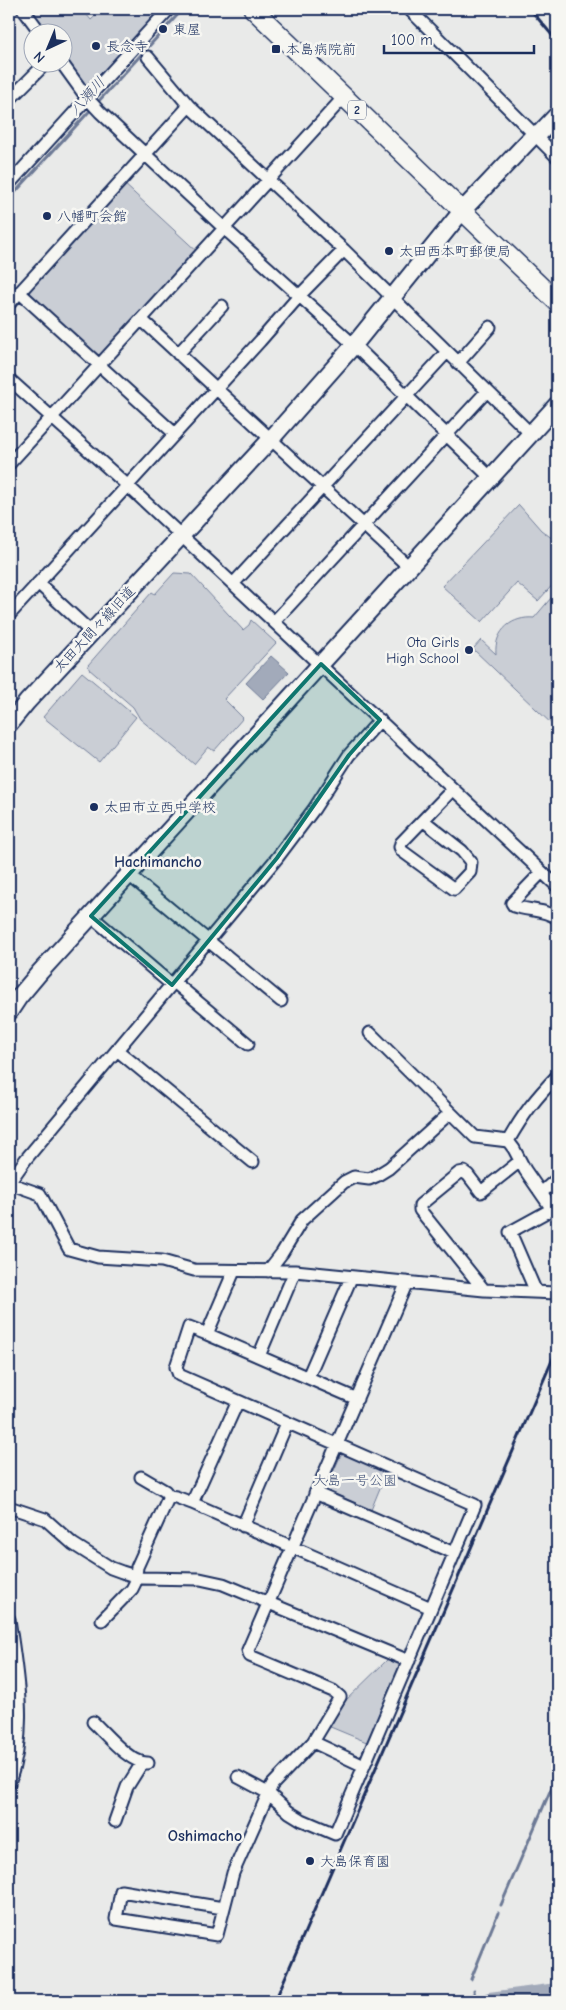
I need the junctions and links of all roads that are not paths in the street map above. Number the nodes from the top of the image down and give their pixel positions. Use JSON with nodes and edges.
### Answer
{"nodes":[{"id":1,"x":22,"y":9,"type":"edge"},
{"id":2,"x":169,"y":9,"type":"edge"},
{"id":3,"x":253,"y":9,"type":"edge"},
{"id":4,"x":409,"y":9,"type":"edge"},
{"id":5,"x":32,"y":22,"type":"edge"},
{"id":6,"x":148,"y":58,"type":"dead end"},
{"id":7,"x":37,"y":72,"type":"edge"},
{"id":8,"x":68,"y":72,"type":"edge"},
{"id":9,"x":344,"y":97,"type":"junction"},
{"id":10,"x":87,"y":98,"type":"junction"},
{"id":11,"x":9,"y":100,"type":"edge"},
{"id":12,"x":189,"y":106,"type":"junction"},
{"id":13,"x":557,"y":116,"type":"edge"},
{"id":14,"x":534,"y":135,"type":"junction"},
{"id":15,"x":144,"y":155,"type":"junction"},
{"id":16,"x":557,"y":157,"type":"edge"},
{"id":17,"x":269,"y":179,"type":"junction"},
{"id":18,"x":9,"y":184,"type":"edge"},
{"id":19,"x":462,"y":211,"type":"junction"},
{"id":20,"x":225,"y":229,"type":"junction"},
{"id":21,"x":344,"y":250,"type":"junction"},
{"id":22,"x":19,"y":292,"type":"junction"},
{"id":23,"x":300,"y":295,"type":"junction"},
{"id":24,"x":392,"y":298,"type":"junction"},
{"id":25,"x":557,"y":302,"type":"edge"},
{"id":26,"x":9,"y":304,"type":"edge"},
{"id":27,"x":222,"y":306,"type":"dead end"},
{"id":28,"x":142,"y":320,"type":"junction"},
{"id":29,"x":490,"y":327,"type":"dead end"},
{"id":30,"x":354,"y":345,"type":"junction"},
{"id":31,"x":447,"y":352,"type":"junction"},
{"id":32,"x":178,"y":354,"type":"junction"},
{"id":33,"x":458,"y":363,"type":"junction"},
{"id":34,"x":100,"y":365,"type":"junction"},
{"id":35,"x":9,"y":379,"type":"edge"},
{"id":36,"x":216,"y":389,"type":"junction"},
{"id":37,"x":487,"y":391,"type":"junction"},
{"id":38,"x":406,"y":396,"type":"junction"},
{"id":39,"x":557,"y":406,"type":"edge"},
{"id":40,"x":52,"y":417,"type":"junction"},
{"id":41,"x":174,"y":434,"type":"junction"},
{"id":42,"x":531,"y":434,"type":"junction"},
{"id":43,"x":446,"y":435,"type":"junction"},
{"id":44,"x":270,"y":438,"type":"junction"},
{"id":45,"x":9,"y":464,"type":"edge"},
{"id":46,"x":491,"y":478,"type":"junction"},
{"id":47,"x":127,"y":485,"type":"junction"},
{"id":48,"x":323,"y":487,"type":"junction"},
{"id":49,"x":364,"y":525,"type":"junction"},
{"id":50,"x":180,"y":535,"type":"junction"},
{"id":51,"x":409,"y":566,"type":"junction"},
{"id":52,"x":38,"y":583,"type":"junction"},
{"id":53,"x":233,"y":584,"type":"junction"},
{"id":54,"x":9,"y":615,"type":"edge"},
{"id":55,"x":274,"y":622,"type":"junction"},
{"id":56,"x":91,"y":632,"type":"junction"},
{"id":57,"x":321,"y":664,"type":"junction"},
{"id":58,"x":380,"y":720,"type":"junction"},
{"id":59,"x":9,"y":724,"type":"edge"},
{"id":60,"x":453,"y":789,"type":"junction"},
{"id":61,"x":424,"y":821,"type":"junction"},
{"id":62,"x":542,"y":872,"type":"junction"},
{"id":63,"x":128,"y":875,"type":"junction"},
{"id":64,"x":557,"y":886,"type":"edge"},
{"id":65,"x":91,"y":916,"type":"junction"},
{"id":66,"x":557,"y":918,"type":"edge"},
{"id":67,"x":209,"y":941,"type":"junction"},
{"id":68,"x":173,"y":984,"type":"junction"},
{"id":69,"x":281,"y":1001,"type":"dead end"},
{"id":70,"x":9,"y":1012,"type":"edge"},
{"id":71,"x":370,"y":1033,"type":"dead end"},
{"id":72,"x":248,"y":1044,"type":"dead end"},
{"id":73,"x":117,"y":1050,"type":"junction"},
{"id":74,"x":557,"y":1076,"type":"edge"},
{"id":75,"x":450,"y":1113,"type":"junction"},
{"id":76,"x":508,"y":1141,"type":"junction"},
{"id":77,"x":253,"y":1162,"type":"dead end"},
{"id":78,"x":520,"y":1162,"type":"junction"},
{"id":79,"x":557,"y":1179,"type":"edge"},
{"id":80,"x":541,"y":1193,"type":"junction"},
{"id":81,"x":234,"y":1271,"type":"junction"},
{"id":82,"x":268,"y":1271,"type":"junction"},
{"id":83,"x":295,"y":1271,"type":"junction"},
{"id":84,"x":351,"y":1278,"type":"junction"},
{"id":85,"x":408,"y":1282,"type":"junction"},
{"id":86,"x":484,"y":1290,"type":"junction"},
{"id":87,"x":536,"y":1292,"type":"junction"},
{"id":88,"x":557,"y":1293,"type":"edge"},
{"id":89,"x":207,"y":1334,"type":"junction"},
{"id":90,"x":259,"y":1356,"type":"junction"},
{"id":91,"x":308,"y":1377,"type":"junction"},
{"id":92,"x":357,"y":1399,"type":"junction"},
{"id":93,"x":238,"y":1401,"type":"junction"},
{"id":94,"x":287,"y":1423,"type":"junction"},
{"id":95,"x":337,"y":1444,"type":"junction"},
{"id":96,"x":141,"y":1476,"type":"dead end"},
{"id":97,"x":315,"y":1493,"type":"junction"},
{"id":98,"x":169,"y":1496,"type":"junction"},
{"id":99,"x":192,"y":1503,"type":"junction"},
{"id":100,"x":9,"y":1507,"type":"edge"},
{"id":101,"x":243,"y":1526,"type":"junction"},
{"id":102,"x":292,"y":1548,"type":"junction"},
{"id":103,"x":454,"y":1553,"type":"junction"},
{"id":104,"x":136,"y":1576,"type":"junction"},
{"id":105,"x":268,"y":1602,"type":"junction"},
{"id":106,"x":431,"y":1608,"type":"junction"},
{"id":107,"x":9,"y":1619,"type":"edge"},
{"id":108,"x":102,"y":1620,"type":"dead end"},
{"id":109,"x":10,"y":1641,"type":"edge"},
{"id":110,"x":409,"y":1661,"type":"junction"},
{"id":111,"x":93,"y":1722,"type":"dead end"},
{"id":112,"x":313,"y":1742,"type":"junction"},
{"id":113,"x":364,"y":1766,"type":"junction"},
{"id":114,"x":238,"y":1776,"type":"dead end"},
{"id":115,"x":10,"y":1778,"type":"edge"},
{"id":116,"x":268,"y":1793,"type":"junction"},
{"id":117,"x":115,"y":1821,"type":"dead end"},
{"id":118,"x":223,"y":1908,"type":"junction"}],
"edges":[{"from":1,"to":5,"type":"street"},
{"from":2,"to":10,"type":"street"},
{"from":3,"to":9,"type":"main road","number":"2"},
{"from":4,"to":14,"type":"street"},
{"from":6,"to":12,"type":"street"},
{"from":7,"to":11,"type":"street"},
{"from":8,"to":10,"type":"street"},
{"from":9,"to":17,"type":"street"},
{"from":9,"to":19,"type":"main road","number":"2"},
{"from":10,"to":15,"type":"street"},
{"from":10,"to":18,"type":"street"},
{"from":12,"to":15,"type":"street"},
{"from":12,"to":17,"type":"street"},
{"from":13,"to":14,"type":"street","name":"太田大間々線旧道"},
{"from":14,"to":16,"type":"street"},
{"from":14,"to":19,"type":"street","name":"太田大間々線旧道"},
{"from":15,"to":20,"type":"street"},
{"from":15,"to":22,"type":"street"},
{"from":17,"to":20,"type":"street"},
{"from":17,"to":21,"type":"street"},
{"from":19,"to":24,"type":"street","name":"太田大間々線旧道"},
{"from":19,"to":25,"type":"main road","number":"2"},
{"from":20,"to":23,"type":"street"},
{"from":20,"to":28,"type":"street"},
{"from":21,"to":23,"type":"street"},
{"from":21,"to":24,"type":"street"},
{"from":22,"to":26,"type":"street"},
{"from":22,"to":34,"type":"street"},
{"from":23,"to":30,"type":"street"},
{"from":23,"to":36,"type":"street"},
{"from":24,"to":30,"type":"street","name":"太田大間々線旧道"},
{"from":24,"to":31,"type":"street"},
{"from":27,"to":32,"type":"street"},
{"from":28,"to":32,"type":"street"},
{"from":28,"to":34,"type":"street"},
{"from":29,"to":33,"type":"street"},
{"from":30,"to":38,"type":"street"},
{"from":30,"to":44,"type":"street","name":"太田大間々線旧道"},
{"from":31,"to":33,"type":"street"},
{"from":31,"to":38,"type":"street"},
{"from":32,"to":36,"type":"street"},
{"from":33,"to":37,"type":"street"},
{"from":34,"to":40,"type":"street"},
{"from":34,"to":41,"type":"street"},
{"from":35,"to":40,"type":"street"},
{"from":36,"to":41,"type":"street"},
{"from":36,"to":44,"type":"street"},
{"from":37,"to":42,"type":"street"},
{"from":37,"to":43,"type":"street"},
{"from":38,"to":43,"type":"street"},
{"from":38,"to":48,"type":"street"},
{"from":39,"to":42,"type":"street"},
{"from":40,"to":45,"type":"street"},
{"from":40,"to":47,"type":"street"},
{"from":41,"to":47,"type":"street"},
{"from":42,"to":46,"type":"street"},
{"from":43,"to":46,"type":"street"},
{"from":43,"to":49,"type":"street"},
{"from":44,"to":48,"type":"street"},
{"from":44,"to":50,"type":"street","name":"太田大間々線旧道"},
{"from":46,"to":51,"type":"street"},
{"from":47,"to":50,"type":"street"},
{"from":47,"to":52,"type":"street"},
{"from":48,"to":49,"type":"street"},
{"from":48,"to":53,"type":"street"},
{"from":49,"to":51,"type":"street"},
{"from":49,"to":55,"type":"street"},
{"from":50,"to":53,"type":"street"},
{"from":50,"to":56,"type":"street","name":"太田大間々線旧道"},
{"from":51,"to":57,"type":"street"},
{"from":52,"to":54,"type":"street"},
{"from":52,"to":56,"type":"street"},
{"from":53,"to":55,"type":"street"},
{"from":55,"to":57,"type":"street"},
{"from":56,"to":59,"type":"street","name":"太田大間々線旧道"},
{"from":57,"to":58,"type":"street"},
{"from":57,"to":63,"type":"street"},
{"from":58,"to":60,"type":"street"},
{"from":58,"to":67,"type":"street"},
{"from":60,"to":61,"type":"street"},
{"from":60,"to":62,"type":"street"},
{"from":61,"to":61,"type":"street"},
{"from":62,"to":64,"type":"street"},
{"from":62,"to":66,"type":"street"},
{"from":63,"to":65,"type":"street"},
{"from":63,"to":67,"type":"street"},
{"from":65,"to":68,"type":"street"},
{"from":65,"to":70,"type":"street"},
{"from":67,"to":68,"type":"street"},
{"from":67,"to":69,"type":"street"},
{"from":68,"to":72,"type":"street"},
{"from":68,"to":73,"type":"street"},
{"from":71,"to":75,"type":"street"},
{"from":73,"to":77,"type":"street"},
{"from":73,"to":81,"type":"street"},
{"from":74,"to":76,"type":"street"},
{"from":75,"to":76,"type":"street"},
{"from":75,"to":82,"type":"street"},
{"from":76,"to":78,"type":"street"},
{"from":78,"to":80,"type":"street"},
{"from":78,"to":86,"type":"street"},
{"from":79,"to":80,"type":"street"},
{"from":80,"to":87,"type":"street"},
{"from":81,"to":82,"type":"street"},
{"from":81,"to":89,"type":"street"},
{"from":82,"to":83,"type":"street"},
{"from":83,"to":84,"type":"street"},
{"from":83,"to":90,"type":"street"},
{"from":84,"to":85,"type":"street"},
{"from":84,"to":91,"type":"street"},
{"from":85,"to":86,"type":"street"},
{"from":85,"to":92,"type":"street"},
{"from":86,"to":87,"type":"street"},
{"from":87,"to":88,"type":"street"},
{"from":89,"to":90,"type":"street"},
{"from":89,"to":93,"type":"street"},
{"from":90,"to":91,"type":"street"},
{"from":91,"to":92,"type":"street"},
{"from":92,"to":95,"type":"street"},
{"from":93,"to":94,"type":"street"},
{"from":93,"to":99,"type":"street"},
{"from":94,"to":95,"type":"street"},
{"from":94,"to":101,"type":"street"},
{"from":95,"to":97,"type":"street"},
{"from":95,"to":103,"type":"street"},
{"from":96,"to":98,"type":"street"},
{"from":97,"to":102,"type":"street"},
{"from":97,"to":103,"type":"street"},
{"from":98,"to":99,"type":"street"},
{"from":98,"to":104,"type":"street"},
{"from":99,"to":101,"type":"street"},
{"from":100,"to":104,"type":"street"},
{"from":101,"to":102,"type":"street"},
{"from":102,"to":105,"type":"street"},
{"from":102,"to":106,"type":"street"},
{"from":103,"to":106,"type":"street"},
{"from":104,"to":105,"type":"street"},
{"from":104,"to":108,"type":"street"},
{"from":105,"to":110,"type":"street"},
{"from":105,"to":112,"type":"street"},
{"from":106,"to":110,"type":"street"},
{"from":107,"to":109,"type":"street"},
{"from":109,"to":115,"type":"street"},
{"from":110,"to":113,"type":"street"},
{"from":111,"to":117,"type":"street"},
{"from":112,"to":113,"type":"street"},
{"from":112,"to":116,"type":"street"},
{"from":113,"to":116,"type":"street"},
{"from":114,"to":116,"type":"street"},
{"from":116,"to":118,"type":"street"},
{"from":118,"to":118,"type":"street"}]}
